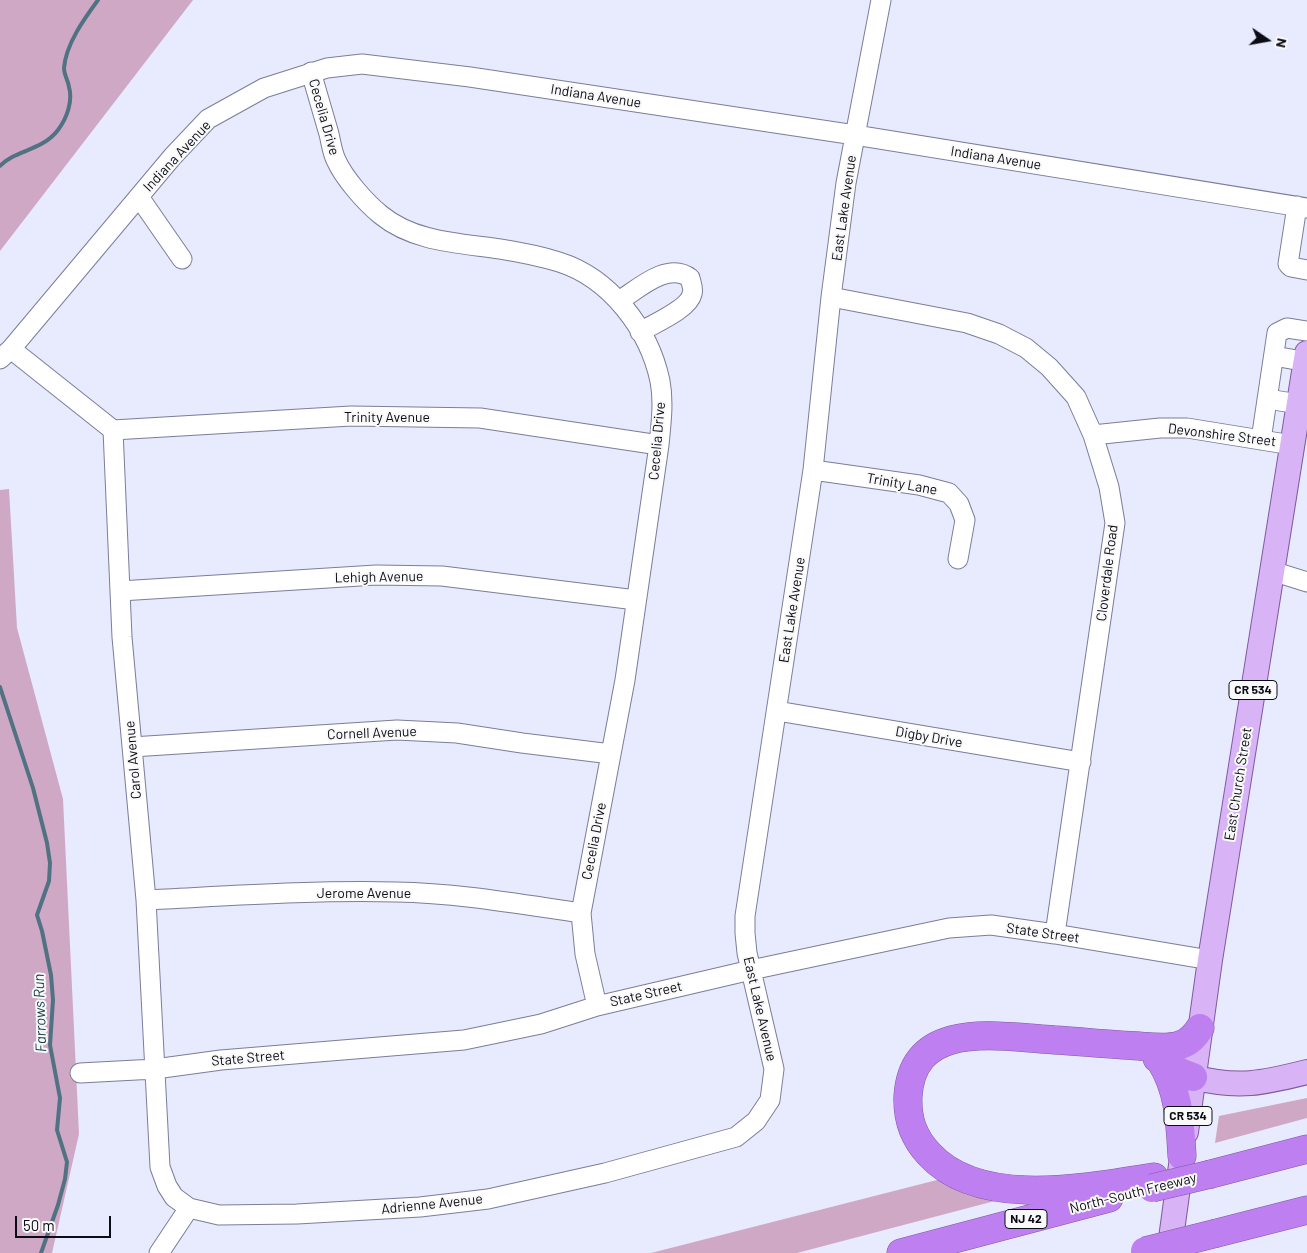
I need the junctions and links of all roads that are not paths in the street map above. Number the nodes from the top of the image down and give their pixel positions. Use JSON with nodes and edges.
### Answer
{"nodes":[{"id":1,"x":881,"y":0,"type":"edge"},
{"id":2,"x":312,"y":72,"type":"junction"},
{"id":3,"x":855,"y":135,"type":"junction"},
{"id":4,"x":138,"y":197,"type":"junction"},
{"id":5,"x":1302,"y":207,"type":"edge"},
{"id":6,"x":182,"y":259,"type":"dead end"},
{"id":7,"x":1307,"y":270,"type":"edge"},
{"id":8,"x":831,"y":297,"type":"junction"},
{"id":9,"x":619,"y":301,"type":"junction"},
{"id":10,"x":1307,"y":331,"type":"edge"},
{"id":11,"x":640,"y":332,"type":"junction"},
{"id":12,"x":6,"y":354,"type":"edge"},
{"id":13,"x":1274,"y":356,"type":"junction"},
{"id":14,"x":1307,"y":359,"type":"edge"},
{"id":15,"x":1267,"y":399,"type":"junction"},
{"id":16,"x":1299,"y":404,"type":"junction"},
{"id":17,"x":113,"y":430,"type":"junction"},
{"id":18,"x":1093,"y":435,"type":"junction"},
{"id":19,"x":1261,"y":440,"type":"junction"},
{"id":20,"x":659,"y":445,"type":"junction"},
{"id":21,"x":1292,"y":445,"type":"junction"},
{"id":22,"x":813,"y":470,"type":"junction"},
{"id":23,"x":958,"y":559,"type":"dead end"},
{"id":24,"x":1272,"y":571,"type":"junction"},
{"id":25,"x":1307,"y":582,"type":"edge"},
{"id":26,"x":120,"y":591,"type":"junction"},
{"id":27,"x":636,"y":600,"type":"junction"},
{"id":28,"x":777,"y":711,"type":"junction"},
{"id":29,"x":132,"y":747,"type":"junction"},
{"id":30,"x":611,"y":754,"type":"junction"},
{"id":31,"x":1081,"y":762,"type":"junction"},
{"id":32,"x":146,"y":900,"type":"junction"},
{"id":33,"x":581,"y":913,"type":"junction"},
{"id":34,"x":1055,"y":934,"type":"junction"},
{"id":35,"x":1210,"y":960,"type":"junction"},
{"id":36,"x":751,"y":970,"type":"junction"},
{"id":37,"x":597,"y":1006,"type":"junction"},
{"id":38,"x":1200,"y":1028,"type":"junction"},
{"id":39,"x":1133,"y":1046,"type":"junction"},
{"id":40,"x":1160,"y":1060,"type":"junction"},
{"id":41,"x":155,"y":1069,"type":"junction"},
{"id":42,"x":1307,"y":1072,"type":"edge"},
{"id":43,"x":80,"y":1073,"type":"dead end"},
{"id":44,"x":1193,"y":1077,"type":"junction"},
{"id":45,"x":1307,"y":1149,"type":"edge"},
{"id":46,"x":670,"y":1155,"type":"joint"},
{"id":47,"x":1182,"y":1156,"type":"junction"},
{"id":48,"x":1153,"y":1182,"type":"junction"},
{"id":49,"x":189,"y":1208,"type":"junction"},
{"id":50,"x":1307,"y":1210,"type":"edge"},
{"id":51,"x":1151,"y":1252,"type":"edge"},
{"id":52,"x":160,"y":1253,"type":"edge"},
{"id":53,"x":901,"y":1253,"type":"edge"}],
"edges":[{"from":1,"to":3,"type":"street","name":"East Lake Avenue"},
{"from":2,"to":3,"type":"street","name":"Indiana Avenue"},
{"from":2,"to":4,"type":"street","name":"Indiana Avenue"},
{"from":2,"to":9,"type":"street","name":"Cecelia Drive"},
{"from":3,"to":5,"type":"street","name":"Indiana Avenue"},
{"from":3,"to":8,"type":"street","name":"East Lake Avenue"},
{"from":4,"to":6,"type":"street"},
{"from":4,"to":12,"type":"street","name":"Indiana Avenue"},
{"from":5,"to":7,"type":"street"},
{"from":8,"to":18,"type":"street","name":"Cloverdale Road"},
{"from":8,"to":22,"type":"street","name":"East Lake Avenue"},
{"from":9,"to":11,"type":"street","name":"Cecelia Drive"},
{"from":9,"to":11,"type":"street"},
{"from":10,"to":13,"type":"street"},
{"from":11,"to":20,"type":"street","name":"Cecelia Drive"},
{"from":12,"to":17,"type":"street"},
{"from":13,"to":14,"type":"street"},
{"from":13,"to":15,"type":"street"},
{"from":14,"to":16,"type":"main road","name":"East Church Street","number":"CR 534"},
{"from":15,"to":16,"type":"street"},
{"from":15,"to":19,"type":"street"},
{"from":16,"to":21,"type":"main road","name":"East Church Street","number":"CR 534"},
{"from":17,"to":20,"type":"street","name":"Trinity Avenue"},
{"from":17,"to":26,"type":"street","name":"Carol Avenue"},
{"from":18,"to":19,"type":"street","name":"Devonshire Street"},
{"from":18,"to":31,"type":"street","name":"Cloverdale Road"},
{"from":19,"to":21,"type":"street","name":"Devonshire Street"},
{"from":20,"to":27,"type":"street","name":"Cecelia Drive"},
{"from":21,"to":24,"type":"main road","name":"East Church Street","number":"CR 534"},
{"from":22,"to":23,"type":"street","name":"Trinity Lane"},
{"from":22,"to":28,"type":"street","name":"East Lake Avenue"},
{"from":24,"to":25,"type":"street"},
{"from":24,"to":35,"type":"main road","name":"East Church Street","number":"CR 534"},
{"from":26,"to":27,"type":"street","name":"Lehigh Avenue"},
{"from":26,"to":29,"type":"street","name":"Carol Avenue"},
{"from":27,"to":30,"type":"street","name":"Cecelia Drive"},
{"from":28,"to":31,"type":"street","name":"Digby Drive"},
{"from":28,"to":36,"type":"street","name":"East Lake Avenue"},
{"from":29,"to":30,"type":"street","name":"Cornell Avenue"},
{"from":29,"to":32,"type":"street","name":"Carol Avenue"},
{"from":30,"to":33,"type":"street","name":"Cecelia Drive"},
{"from":31,"to":34,"type":"street","name":"Cloverdale Road"},
{"from":32,"to":33,"type":"street","name":"Jerome Avenue"},
{"from":32,"to":41,"type":"street","name":"Carol Avenue"},
{"from":33,"to":37,"type":"street","name":"Cecelia Drive"},
{"from":34,"to":35,"type":"street","name":"State Street"},
{"from":34,"to":36,"type":"street","name":"State Street"},
{"from":35,"to":38,"type":"main road","name":"East Church Street","number":"CR 534"},
{"from":36,"to":37,"type":"street","name":"State Street"},
{"from":36,"to":46,"type":"street","name":"East Lake Avenue"},
{"from":37,"to":41,"type":"street","name":"State Street"},
{"from":38,"to":39,"type":"highway"},
{"from":38,"to":44,"type":"main road","name":"East Church Street","number":"CR 534"},
{"from":39,"to":40,"type":"highway"},
{"from":39,"to":48,"type":"highway"},
{"from":40,"to":44,"type":"highway"},
{"from":40,"to":47,"type":"highway"},
{"from":41,"to":43,"type":"street","name":"State Street"},
{"from":41,"to":49,"type":"street","name":"Carol Avenue"},
{"from":42,"to":44,"type":"main road"},
{"from":44,"to":47,"type":"main road","name":"East Church Street","number":"CR 534"},
{"from":45,"to":48,"type":"highway","name":"North-South Freeway","number":"NJ 42","bridge":true},
{"from":46,"to":49,"type":"street","name":"Adrienne Avenue"},
{"from":47,"to":51,"type":"main road","name":"East Church Street","number":"CR 534"},
{"from":48,"to":53,"type":"highway","name":"North-South Freeway","number":"NJ 42"},
{"from":49,"to":52,"type":"street"},
{"from":50,"to":51,"type":"highway","bridge":true}]}
